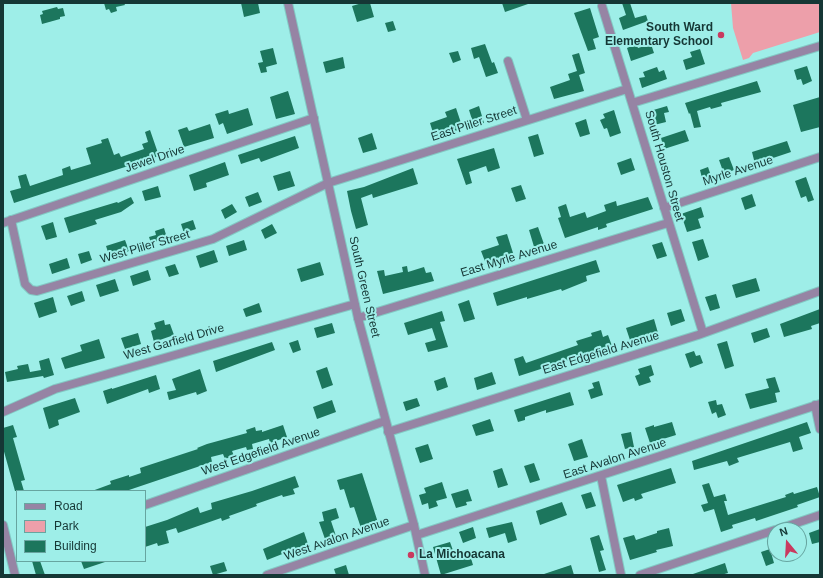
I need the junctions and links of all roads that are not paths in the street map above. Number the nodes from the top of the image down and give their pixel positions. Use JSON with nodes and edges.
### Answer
{"nodes":[{"id":1,"x":288,"y":3,"type":"edge"},
{"id":2,"x":602,"y":6,"type":"dead end"},
{"id":3,"x":820,"y":46,"type":"edge"},
{"id":4,"x":508,"y":60,"type":"dead end"},
{"id":5,"x":627,"y":88,"type":"junction"},
{"id":6,"x":632,"y":103,"type":"junction"},
{"id":7,"x":314,"y":118,"type":"junction"},
{"id":8,"x":527,"y":120,"type":"junction"},
{"id":9,"x":820,"y":157,"type":"edge"},
{"id":10,"x":328,"y":183,"type":"junction"},
{"id":11,"x":664,"y":208,"type":"junction"},
{"id":12,"x":11,"y":220,"type":"junction"},
{"id":13,"x":668,"y":222,"type":"junction"},
{"id":14,"x":3,"y":223,"type":"edge"},
{"id":15,"x":820,"y":290,"type":"edge"},
{"id":16,"x":355,"y":304,"type":"junction"},
{"id":17,"x":358,"y":318,"type":"junction"},
{"id":18,"x":703,"y":333,"type":"junction"},
{"id":19,"x":818,"y":405,"type":"edge"},
{"id":20,"x":3,"y":412,"type":"edge"},
{"id":21,"x":385,"y":422,"type":"junction"},
{"id":22,"x":820,"y":429,"type":"edge"},
{"id":23,"x":388,"y":432,"type":"junction"},
{"id":24,"x":601,"y":476,"type":"junction"},
{"id":25,"x":146,"y":504,"type":"edge"},
{"id":26,"x":820,"y":516,"type":"edge"},
{"id":27,"x":801,"y":522,"type":"edge"},
{"id":28,"x":3,"y":525,"type":"edge"},
{"id":29,"x":414,"y":526,"type":"junction"},
{"id":30,"x":767,"y":533,"type":"edge"},
{"id":31,"x":416,"y":535,"type":"junction"},
{"id":32,"x":16,"y":542,"type":"edge"},
{"id":33,"x":8,"y":544,"type":"junction"},
{"id":34,"x":15,"y":575,"type":"edge"},
{"id":35,"x":267,"y":575,"type":"edge"},
{"id":36,"x":425,"y":575,"type":"edge"},
{"id":37,"x":621,"y":575,"type":"edge"},
{"id":38,"x":640,"y":575,"type":"edge"}],
"edges":[{"from":1,"to":7,"type":"street","name":"South Green Street"},
{"from":2,"to":5,"type":"street","name":"South Houston Street"},
{"from":3,"to":6,"type":"street"},
{"from":4,"to":8,"type":"street"},
{"from":5,"to":6,"type":"street","name":"South Houston Street"},
{"from":5,"to":8,"type":"street","name":"East Pliler Street"},
{"from":6,"to":11,"type":"street","name":"South Houston Street"},
{"from":7,"to":10,"type":"street","name":"South Green Street"},
{"from":7,"to":12,"type":"street","name":"Jewel Drive"},
{"from":8,"to":10,"type":"street","name":"East Pliler Street"},
{"from":9,"to":11,"type":"street","name":"Myrle Avenue"},
{"from":10,"to":12,"type":"street","name":"West Pliler Street"},
{"from":10,"to":16,"type":"street","name":"South Green Street"},
{"from":11,"to":13,"type":"street","name":"South Houston Street"},
{"from":12,"to":14,"type":"street","name":"Jewel Drive"},
{"from":13,"to":17,"type":"street","name":"East Myrle Avenue"},
{"from":13,"to":18,"type":"street","name":"South Houston Street"},
{"from":15,"to":18,"type":"street","name":"East Edgefield Avenue"},
{"from":16,"to":17,"type":"street","name":"South Green Street"},
{"from":16,"to":20,"type":"street","name":"West Garfield Drive"},
{"from":17,"to":21,"type":"street","name":"South Green Street"},
{"from":18,"to":23,"type":"street","name":"East Edgefield Avenue"},
{"from":19,"to":22,"type":"street"},
{"from":19,"to":24,"type":"street","name":"East Avalon Avenue"},
{"from":21,"to":23,"type":"street","name":"South Green Street"},
{"from":21,"to":25,"type":"street","name":"West Edgefield Avenue"},
{"from":23,"to":29,"type":"street","name":"South Green Street"},
{"from":24,"to":31,"type":"street","name":"East Avalon Avenue"},
{"from":24,"to":37,"type":"street"},
{"from":26,"to":27,"type":"street"},
{"from":28,"to":33,"type":"street"},
{"from":29,"to":31,"type":"street","name":"South Green Street"},
{"from":29,"to":35,"type":"street","name":"West Avalon Avenue"},
{"from":30,"to":38,"type":"street"},
{"from":31,"to":36,"type":"street","name":"South Green Street"},
{"from":32,"to":33,"type":"street"},
{"from":33,"to":34,"type":"street"}]}
